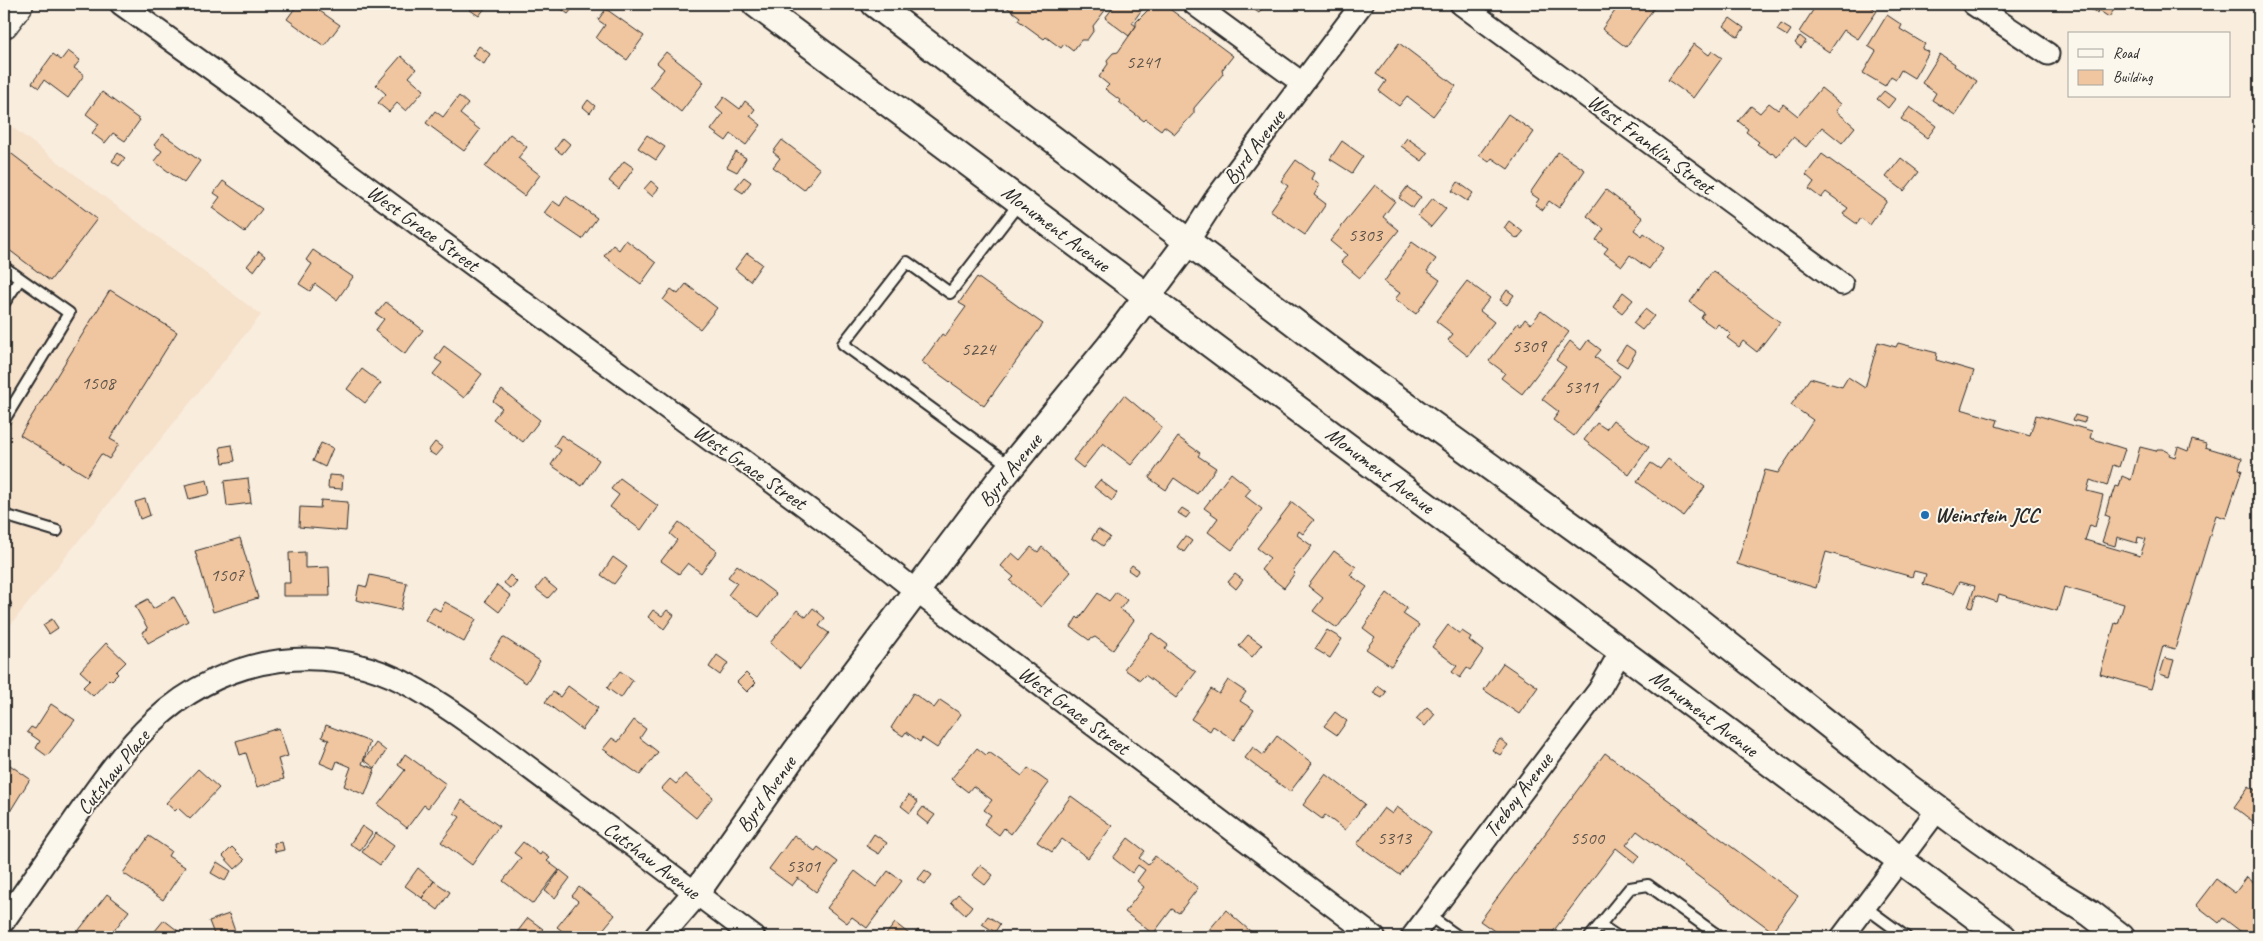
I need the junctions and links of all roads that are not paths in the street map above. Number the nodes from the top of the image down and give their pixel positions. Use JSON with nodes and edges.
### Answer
{"nodes":[{"id":1,"x":19,"y":4,"type":"edge"},
{"id":2,"x":121,"y":4,"type":"edge"},
{"id":3,"x":756,"y":4,"type":"edge"},
{"id":4,"x":875,"y":4,"type":"edge"},
{"id":5,"x":1194,"y":4,"type":"edge"},
{"id":6,"x":1362,"y":4,"type":"edge"},
{"id":7,"x":1461,"y":4,"type":"edge"},
{"id":8,"x":1974,"y":4,"type":"edge"},
{"id":9,"x":4,"y":24,"type":"edge"},
{"id":10,"x":2048,"y":54,"type":"dead end"},
{"id":11,"x":1302,"y":83,"type":"junction"},
{"id":12,"x":1020,"y":202,"type":"junction"},
{"id":13,"x":1187,"y":243,"type":"junction"},
{"id":14,"x":4,"y":267,"type":"edge"},
{"id":15,"x":20,"y":279,"type":"junction"},
{"id":16,"x":1842,"y":284,"type":"dead end"},
{"id":17,"x":1146,"y":295,"type":"junction"},
{"id":18,"x":4,"y":303,"type":"edge"},
{"id":19,"x":4,"y":420,"type":"edge"},
{"id":20,"x":1012,"y":467,"type":"junction"},
{"id":21,"x":4,"y":515,"type":"edge"},
{"id":22,"x":57,"y":531,"type":"dead end"},
{"id":23,"x":916,"y":592,"type":"junction"},
{"id":24,"x":1621,"y":651,"type":"junction"},
{"id":25,"x":550,"y":784,"type":"joint"},
{"id":26,"x":1938,"y":809,"type":"junction"},
{"id":27,"x":1900,"y":860,"type":"junction"},
{"id":28,"x":696,"y":893,"type":"junction"},
{"id":29,"x":1865,"y":907,"type":"junction"},
{"id":30,"x":1428,"y":915,"type":"junction"},
{"id":31,"x":4,"y":921,"type":"edge"},
{"id":32,"x":1600,"y":924,"type":"junction"},
{"id":33,"x":658,"y":937,"type":"edge"},
{"id":34,"x":754,"y":937,"type":"edge"},
{"id":35,"x":1374,"y":937,"type":"edge"},
{"id":36,"x":1412,"y":937,"type":"edge"},
{"id":37,"x":1459,"y":937,"type":"edge"},
{"id":38,"x":1590,"y":937,"type":"edge"},
{"id":39,"x":1618,"y":937,"type":"edge"},
{"id":40,"x":1720,"y":937,"type":"edge"},
{"id":41,"x":1842,"y":937,"type":"edge"},
{"id":42,"x":1906,"y":937,"type":"edge"},
{"id":43,"x":2003,"y":937,"type":"edge"},
{"id":44,"x":2121,"y":937,"type":"edge"}],
"edges":[{"from":1,"to":9,"type":"main road"},
{"from":2,"to":23,"type":"street","name":"West Grace Street"},
{"from":3,"to":12,"type":"street","name":"Monument Avenue"},
{"from":4,"to":13,"type":"street"},
{"from":5,"to":11,"type":"street"},
{"from":6,"to":11,"type":"street","name":"Byrd Avenue"},
{"from":7,"to":16,"type":"street","name":"West Franklin Street"},
{"from":8,"to":10,"type":"street"},
{"from":11,"to":13,"type":"street","name":"Byrd Avenue"},
{"from":12,"to":17,"type":"street","name":"Monument Avenue"},
{"from":12,"to":20,"type":"lane"},
{"from":13,"to":17,"type":"street","name":"Byrd Avenue"},
{"from":13,"to":26,"type":"street"},
{"from":14,"to":15,"type":"lane"},
{"from":15,"to":18,"type":"lane"},
{"from":15,"to":19,"type":"lane"},
{"from":17,"to":20,"type":"street","name":"Byrd Avenue"},
{"from":17,"to":24,"type":"street","name":"Monument Avenue"},
{"from":20,"to":23,"type":"street","name":"Byrd Avenue"},
{"from":21,"to":22,"type":"lane"},
{"from":23,"to":28,"type":"street","name":"Byrd Avenue"},
{"from":23,"to":35,"type":"street","name":"West Grace Street"},
{"from":24,"to":27,"type":"street","name":"Monument Avenue"},
{"from":24,"to":30,"type":"street","name":"Treboy Avenue"},
{"from":25,"to":28,"type":"street","name":"Cutshaw Avenue"},
{"from":25,"to":31,"type":"street","name":"Cutshaw Place"},
{"from":26,"to":27,"type":"street"},
{"from":26,"to":44,"type":"street"},
{"from":27,"to":29,"type":"street"},
{"from":27,"to":43,"type":"street","name":"Monument Avenue"},
{"from":28,"to":33,"type":"street","name":"Byrd Avenue"},
{"from":28,"to":34,"type":"street","name":"Cutshaw Avenue"},
{"from":29,"to":41,"type":"street"},
{"from":29,"to":42,"type":"lane"},
{"from":30,"to":36,"type":"street","name":"Treboy Avenue"},
{"from":30,"to":37,"type":"lane"},
{"from":32,"to":38,"type":"lane"},
{"from":32,"to":39,"type":"lane"},
{"from":32,"to":40,"type":"lane"}]}
